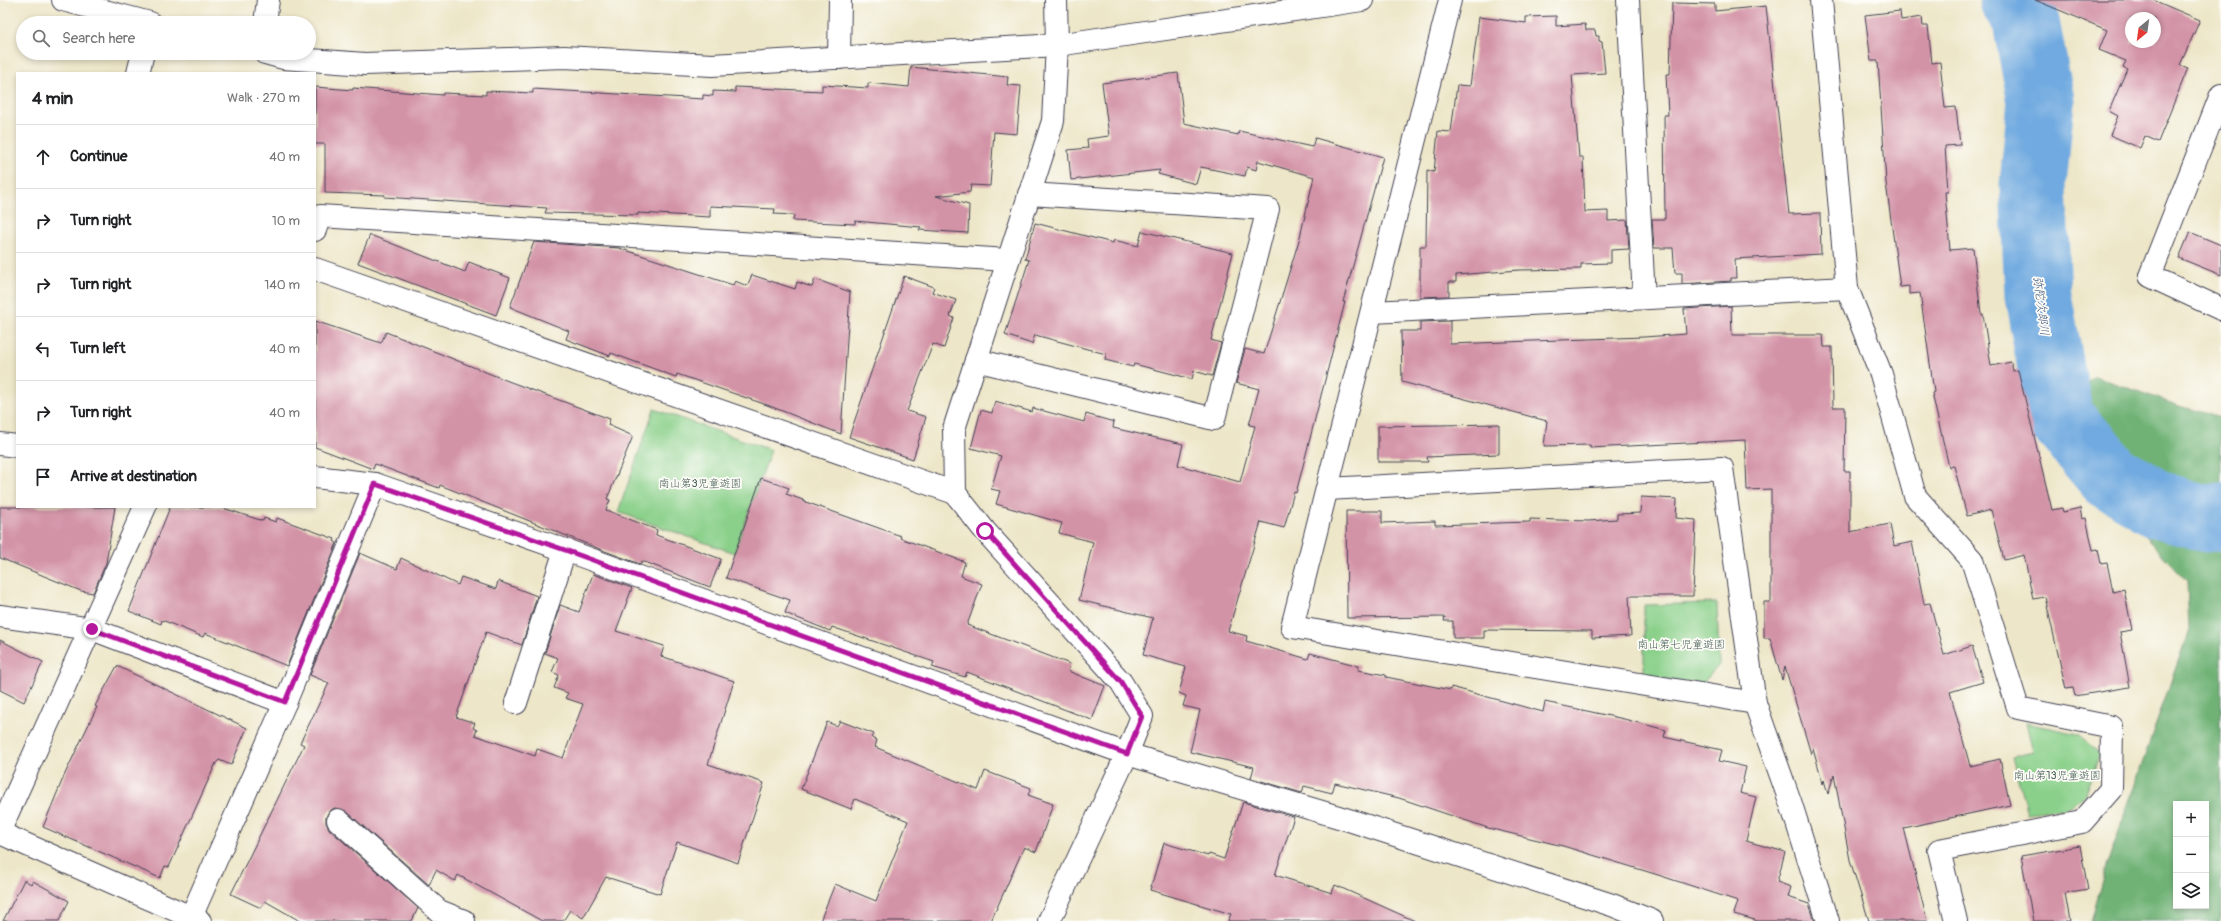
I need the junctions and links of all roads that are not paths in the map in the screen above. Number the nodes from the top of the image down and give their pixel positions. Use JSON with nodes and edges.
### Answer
{"nodes":[{"id":1,"x":63,"y":0,"type":"edge"},
{"id":2,"x":268,"y":0,"type":"edge"},
{"id":3,"x":840,"y":0,"type":"edge"},
{"id":4,"x":1056,"y":0,"type":"edge"},
{"id":5,"x":1362,"y":0,"type":"edge"},
{"id":6,"x":1450,"y":0,"type":"edge"},
{"id":7,"x":1628,"y":0,"type":"edge"},
{"id":8,"x":1821,"y":0,"type":"edge"},
{"id":9,"x":1305,"y":4,"type":"edge"},
{"id":10,"x":124,"y":16,"type":"edge"},
{"id":11,"x":266,"y":16,"type":"edge"},
{"id":12,"x":1057,"y":45,"type":"junction"},
{"id":13,"x":839,"y":58,"type":"junction"},
{"id":14,"x":141,"y":60,"type":"edge"},
{"id":15,"x":310,"y":60,"type":"edge"},
{"id":16,"x":138,"y":72,"type":"edge"},
{"id":17,"x":2221,"y":95,"type":"edge"},
{"id":18,"x":1029,"y":194,"type":"junction"},
{"id":19,"x":316,"y":227,"type":"edge"},
{"id":20,"x":1008,"y":260,"type":"junction"},
{"id":21,"x":316,"y":269,"type":"edge"},
{"id":22,"x":1847,"y":288,"type":"junction"},
{"id":23,"x":1644,"y":298,"type":"junction"},
{"id":24,"x":2221,"y":309,"type":"edge"},
{"id":25,"x":1372,"y":312,"type":"junction"},
{"id":26,"x":976,"y":360,"type":"junction"},
{"id":27,"x":0,"y":444,"type":"edge"},
{"id":28,"x":16,"y":446,"type":"edge"},
{"id":29,"x":316,"y":477,"type":"edge"},
{"id":30,"x":375,"y":484,"type":"junction"},
{"id":31,"x":1327,"y":489,"type":"junction"},
{"id":32,"x":955,"y":493,"type":"junction"},
{"id":33,"x":145,"y":508,"type":"edge"},
{"id":34,"x":565,"y":550,"type":"junction"},
{"id":35,"x":0,"y":616,"type":"edge"},
{"id":36,"x":92,"y":629,"type":"junction"},
{"id":37,"x":285,"y":702,"type":"junction"},
{"id":38,"x":516,"y":703,"type":"dead end"},
{"id":39,"x":1755,"y":703,"type":"junction"},
{"id":40,"x":1127,"y":754,"type":"junction"},
{"id":41,"x":338,"y":820,"type":"dead end"},
{"id":42,"x":0,"y":830,"type":"edge"},
{"id":43,"x":0,"y":833,"type":"edge"},
{"id":44,"x":1609,"y":913,"type":"edge"},
{"id":45,"x":195,"y":919,"type":"edge"},
{"id":46,"x":462,"y":921,"type":"edge"},
{"id":47,"x":1048,"y":921,"type":"edge"},
{"id":48,"x":1652,"y":921,"type":"edge"},
{"id":49,"x":1828,"y":921,"type":"edge"},
{"id":50,"x":1956,"y":921,"type":"edge"}],
"edges":[{"from":1,"to":10,"type":"street"},
{"from":2,"to":11,"type":"street"},
{"from":3,"to":13,"type":"street"},
{"from":4,"to":12,"type":"street"},
{"from":5,"to":9,"type":"street"},
{"from":6,"to":25,"type":"street"},
{"from":7,"to":23,"type":"street"},
{"from":8,"to":22,"type":"street"},
{"from":9,"to":12,"type":"street"},
{"from":12,"to":13,"type":"street"},
{"from":12,"to":18,"type":"street"},
{"from":13,"to":15,"type":"street"},
{"from":14,"to":16,"type":"street"},
{"from":17,"to":24,"type":"street"},
{"from":18,"to":20,"type":"street"},
{"from":18,"to":26,"type":"street"},
{"from":19,"to":20,"type":"street"},
{"from":20,"to":26,"type":"street"},
{"from":21,"to":32,"type":"street"},
{"from":22,"to":23,"type":"street"},
{"from":22,"to":50,"type":"street"},
{"from":23,"to":25,"type":"street"},
{"from":25,"to":31,"type":"street"},
{"from":26,"to":32,"type":"street"},
{"from":27,"to":28,"type":"street"},
{"from":29,"to":30,"type":"street"},
{"from":30,"to":34,"type":"street"},
{"from":30,"to":37,"type":"street"},
{"from":31,"to":39,"type":"street"},
{"from":31,"to":39,"type":"street"},
{"from":32,"to":40,"type":"street"},
{"from":33,"to":36,"type":"street"},
{"from":34,"to":38,"type":"street"},
{"from":34,"to":40,"type":"street"},
{"from":35,"to":36,"type":"street"},
{"from":36,"to":37,"type":"street"},
{"from":36,"to":42,"type":"street"},
{"from":37,"to":45,"type":"street"},
{"from":39,"to":49,"type":"street"},
{"from":40,"to":44,"type":"street"},
{"from":40,"to":47,"type":"street"},
{"from":41,"to":46,"type":"street"},
{"from":43,"to":45,"type":"street"},
{"from":44,"to":48,"type":"street"}]}
